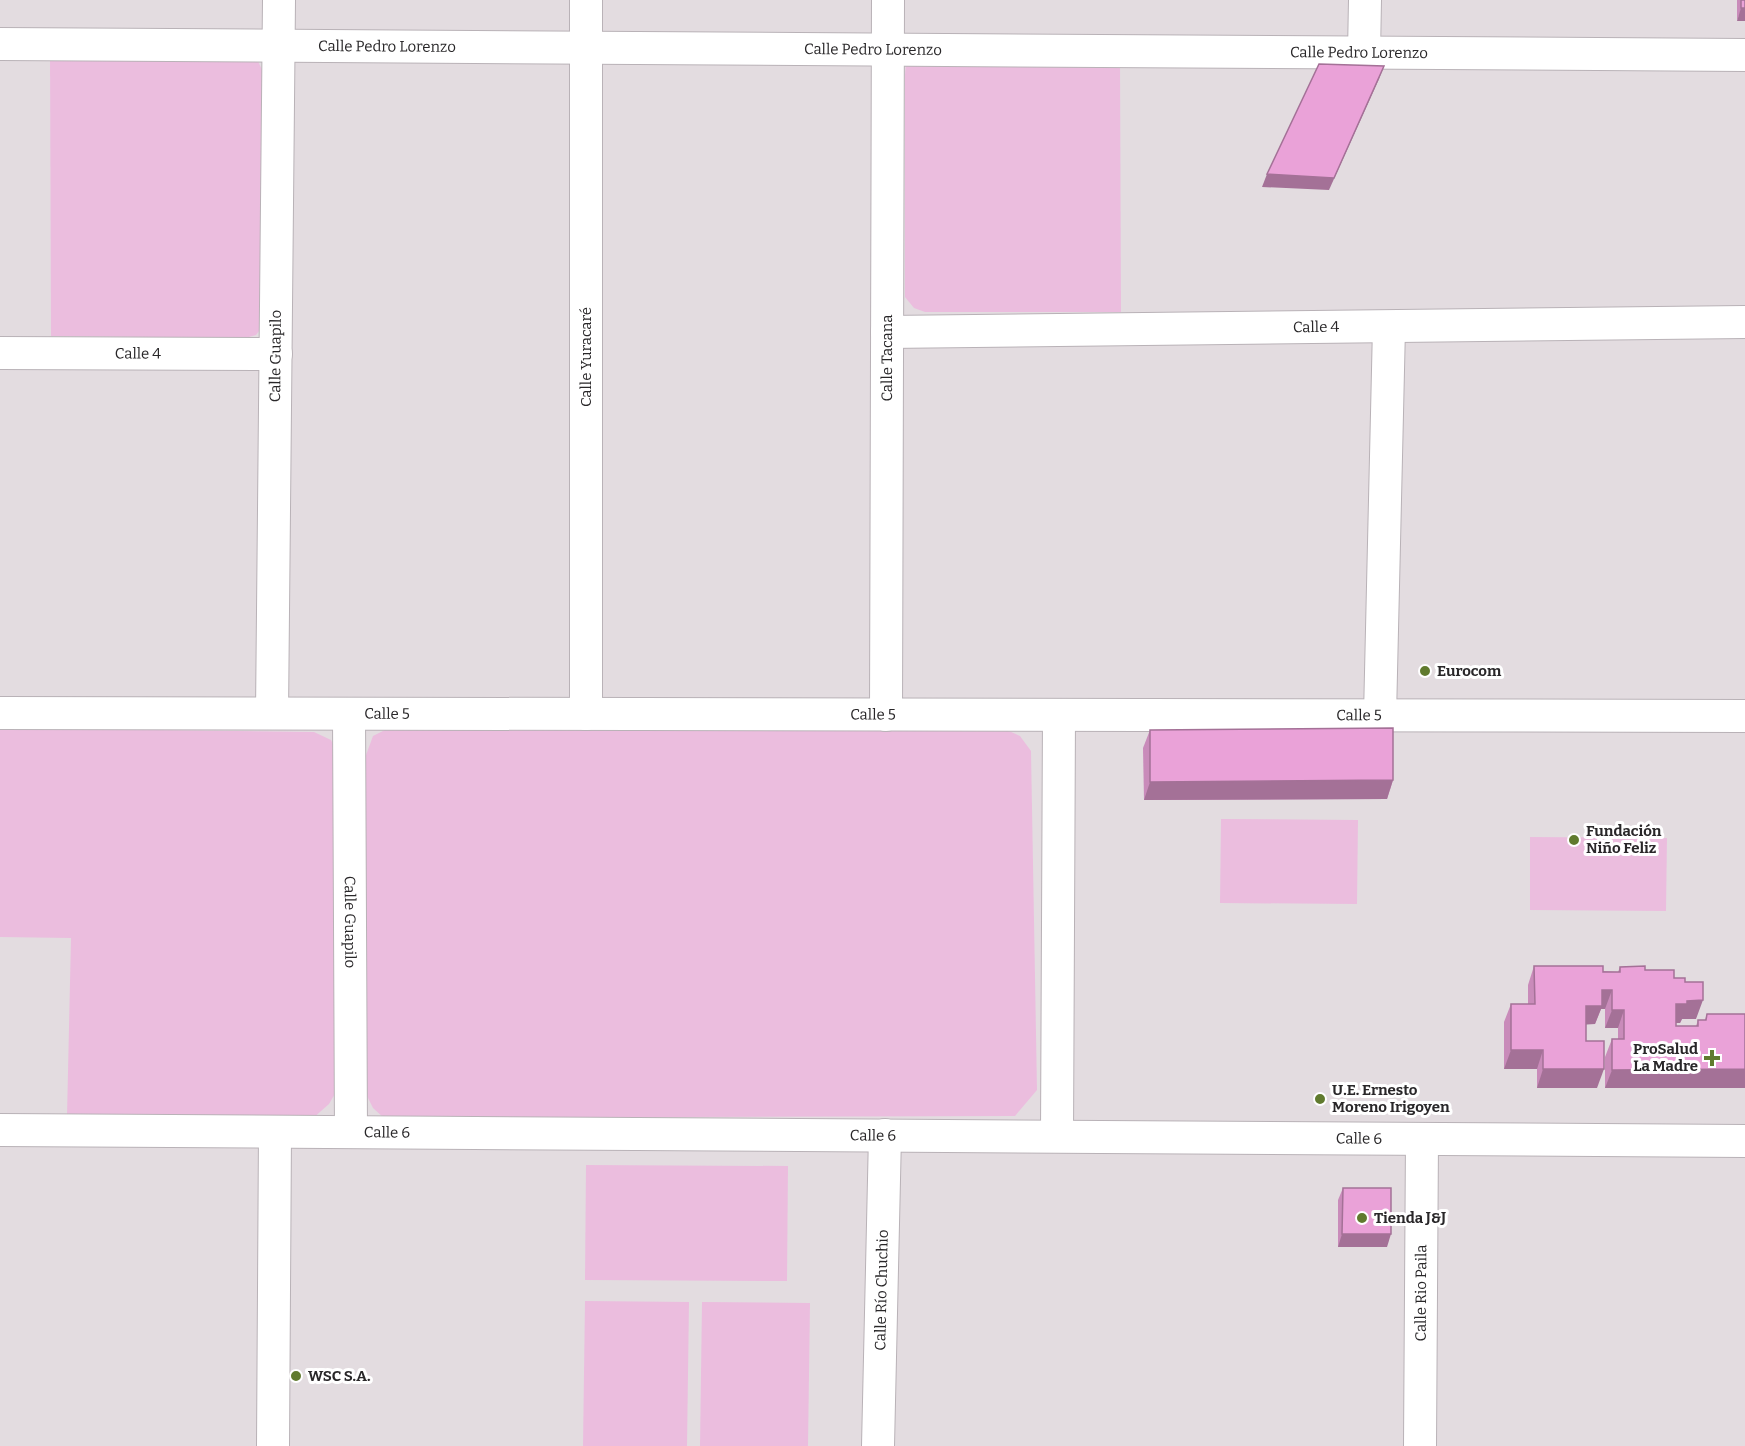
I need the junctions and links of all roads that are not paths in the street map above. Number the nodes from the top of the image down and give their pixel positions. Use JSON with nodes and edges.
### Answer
{"nodes":[{"id":1,"x":279,"y":0,"type":"edge"},
{"id":2,"x":586,"y":0,"type":"edge"},
{"id":3,"x":888,"y":0,"type":"edge"},
{"id":4,"x":1365,"y":0,"type":"edge"},
{"id":5,"x":0,"y":44,"type":"edge"},
{"id":6,"x":279,"y":46,"type":"junction"},
{"id":7,"x":586,"y":48,"type":"junction"},
{"id":8,"x":888,"y":50,"type":"junction"},
{"id":9,"x":1364,"y":53,"type":"junction"},
{"id":10,"x":1745,"y":55,"type":"edge"},
{"id":11,"x":1745,"y":322,"type":"edge"},
{"id":12,"x":1389,"y":327,"type":"junction"},
{"id":13,"x":887,"y":332,"type":"junction"},
{"id":14,"x":0,"y":353,"type":"edge"},
{"id":15,"x":276,"y":354,"type":"junction"},
{"id":16,"x":0,"y":713,"type":"edge"},
{"id":17,"x":272,"y":713,"type":"junction"},
{"id":18,"x":349,"y":714,"type":"junction"},
{"id":19,"x":586,"y":714,"type":"junction"},
{"id":20,"x":886,"y":715,"type":"junction"},
{"id":21,"x":1059,"y":715,"type":"junction"},
{"id":22,"x":1380,"y":716,"type":"junction"},
{"id":23,"x":1745,"y":716,"type":"edge"},
{"id":24,"x":0,"y":1130,"type":"edge"},
{"id":25,"x":275,"y":1131,"type":"junction"},
{"id":26,"x":351,"y":1132,"type":"junction"},
{"id":27,"x":885,"y":1135,"type":"junction"},
{"id":28,"x":1057,"y":1136,"type":"junction"},
{"id":29,"x":1422,"y":1138,"type":"junction"},
{"id":30,"x":1745,"y":1141,"type":"edge"},
{"id":31,"x":273,"y":1446,"type":"edge"},
{"id":32,"x":878,"y":1446,"type":"edge"},
{"id":33,"x":1420,"y":1446,"type":"edge"}],
"edges":[{"from":1,"to":6,"type":"street","name":"Calle Guapilo"},
{"from":2,"to":7,"type":"street","name":"Calle Yuracaré"},
{"from":3,"to":8,"type":"street","name":"Calle Tacana"},
{"from":4,"to":9,"type":"street"},
{"from":5,"to":6,"type":"street","name":"Calle Pedro Lorenzo"},
{"from":6,"to":7,"type":"street","name":"Calle Pedro Lorenzo"},
{"from":6,"to":15,"type":"street","name":"Calle Guapilo"},
{"from":7,"to":8,"type":"street","name":"Calle Pedro Lorenzo"},
{"from":7,"to":19,"type":"street","name":"Calle Yuracaré"},
{"from":8,"to":9,"type":"street","name":"Calle Pedro Lorenzo"},
{"from":8,"to":13,"type":"street","name":"Calle Tacana"},
{"from":9,"to":10,"type":"street","name":"Calle Pedro Lorenzo"},
{"from":11,"to":12,"type":"street","name":"Calle 4"},
{"from":12,"to":13,"type":"street","name":"Calle 4"},
{"from":12,"to":22,"type":"street"},
{"from":13,"to":20,"type":"street","name":"Calle Tacana"},
{"from":14,"to":15,"type":"street","name":"Calle 4"},
{"from":15,"to":17,"type":"street","name":"Calle Guapilo"},
{"from":16,"to":17,"type":"street","name":"Calle 5"},
{"from":17,"to":18,"type":"street","name":"Calle 5"},
{"from":18,"to":19,"type":"street","name":"Calle 5"},
{"from":18,"to":26,"type":"street","name":"Calle Guapilo"},
{"from":19,"to":20,"type":"street","name":"Calle 5"},
{"from":20,"to":21,"type":"street","name":"Calle 5"},
{"from":21,"to":22,"type":"street","name":"Calle 5"},
{"from":21,"to":28,"type":"street"},
{"from":22,"to":23,"type":"street","name":"Calle 5"},
{"from":24,"to":25,"type":"street","name":"Calle 6"},
{"from":25,"to":26,"type":"street","name":"Calle 6"},
{"from":25,"to":31,"type":"street"},
{"from":26,"to":27,"type":"street","name":"Calle 6"},
{"from":27,"to":28,"type":"street","name":"Calle 6"},
{"from":27,"to":32,"type":"street","name":"Calle Río Chuchio"},
{"from":28,"to":29,"type":"street","name":"Calle 6"},
{"from":29,"to":30,"type":"street","name":"Calle 6"},
{"from":29,"to":33,"type":"street","name":"Calle Rio Paila"}]}
